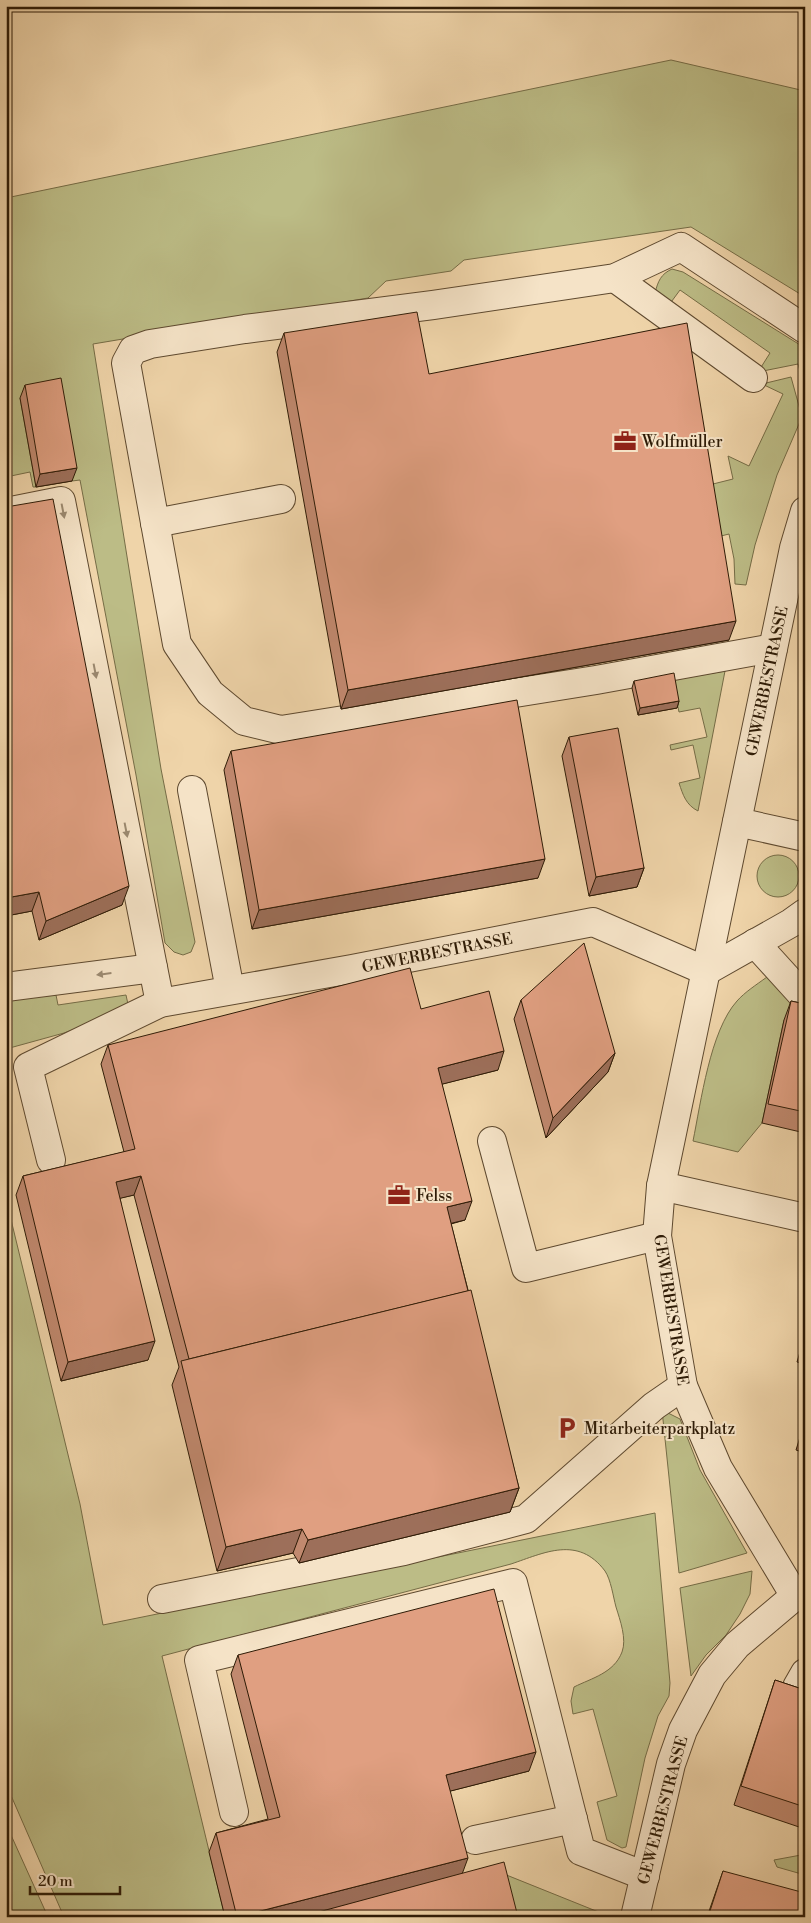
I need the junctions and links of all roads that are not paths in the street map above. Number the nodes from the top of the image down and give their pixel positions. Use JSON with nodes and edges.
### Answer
{"nodes":[{"id":1,"x":615,"y":278,"type":"junction"},
{"id":2,"x":805,"y":329,"type":"edge"},
{"id":3,"x":753,"y":378,"type":"dead end"},
{"id":4,"x":281,"y":499,"type":"dead end"},
{"id":5,"x":805,"y":511,"type":"edge"},
{"id":6,"x":6,"y":512,"type":"edge"},
{"id":7,"x":155,"y":523,"type":"junction"},
{"id":8,"x":773,"y":648,"type":"junction"},
{"id":9,"x":192,"y":790,"type":"dead end"},
{"id":10,"x":737,"y":822,"type":"junction"},
{"id":11,"x":805,"y":836,"type":"edge"},
{"id":12,"x":805,"y":912,"type":"edge"},
{"id":13,"x":755,"y":943,"type":"junction"},
{"id":14,"x":153,"y":968,"type":"junction"},
{"id":15,"x":706,"y":971,"type":"junction"},
{"id":16,"x":6,"y":987,"type":"edge"},
{"id":17,"x":230,"y":990,"type":"junction"},
{"id":18,"x":805,"y":998,"type":"edge"},
{"id":19,"x":160,"y":1003,"type":"junction"},
{"id":20,"x":492,"y":1141,"type":"dead end"},
{"id":21,"x":51,"y":1160,"type":"dead end"},
{"id":22,"x":661,"y":1186,"type":"junction"},
{"id":23,"x":805,"y":1218,"type":"edge"},
{"id":24,"x":658,"y":1236,"type":"junction"},
{"id":25,"x":683,"y":1386,"type":"junction"},
{"id":26,"x":800,"y":1594,"type":"edge"},
{"id":27,"x":162,"y":1599,"type":"dead end"},
{"id":28,"x":234,"y":1812,"type":"dead end"},
{"id":29,"x":573,"y":1818,"type":"junction"},
{"id":30,"x":474,"y":1840,"type":"dead end"},
{"id":31,"x":645,"y":1876,"type":"junction"},
{"id":32,"x":635,"y":1917,"type":"edge"}],
"edges":[{"from":1,"to":2,"type":"street"},
{"from":1,"to":3,"type":"street"},
{"from":1,"to":7,"type":"street"},
{"from":4,"to":7,"type":"street"},
{"from":5,"to":8,"type":"street","name":"GEWERBESTRASSE"},
{"from":6,"to":14,"type":"street","one_way":true},
{"from":7,"to":8,"type":"street"},
{"from":8,"to":10,"type":"street","name":"GEWERBESTRASSE"},
{"from":9,"to":17,"type":"street"},
{"from":10,"to":11,"type":"street"},
{"from":10,"to":15,"type":"street","name":"GEWERBESTRASSE"},
{"from":12,"to":13,"type":"street"},
{"from":13,"to":15,"type":"street"},
{"from":13,"to":18,"type":"street"},
{"from":14,"to":16,"type":"street","one_way":true},
{"from":14,"to":19,"type":"street"},
{"from":15,"to":17,"type":"street","name":"GEWERBESTRASSE"},
{"from":15,"to":22,"type":"street","name":"GEWERBESTRASSE"},
{"from":17,"to":19,"type":"street","name":"GEWERBESTRASSE"},
{"from":19,"to":21,"type":"street","name":"GEWERBESTRASSE"},
{"from":20,"to":24,"type":"street"},
{"from":22,"to":23,"type":"street"},
{"from":22,"to":24,"type":"street","name":"GEWERBESTRASSE"},
{"from":24,"to":25,"type":"street","name":"GEWERBESTRASSE"},
{"from":25,"to":26,"type":"street","name":"GEWERBESTRASSE"},
{"from":25,"to":27,"type":"street"},
{"from":26,"to":31,"type":"street","name":"GEWERBESTRASSE"},
{"from":28,"to":29,"type":"street"},
{"from":29,"to":30,"type":"street"},
{"from":29,"to":31,"type":"street"},
{"from":31,"to":32,"type":"street","name":"GEWERBESTRASSE"}]}
